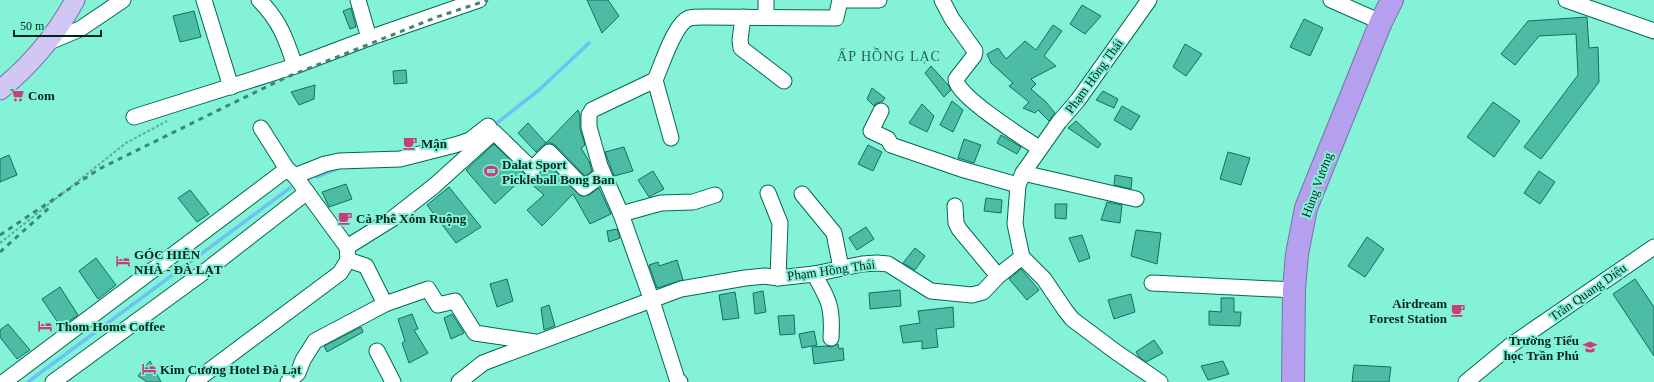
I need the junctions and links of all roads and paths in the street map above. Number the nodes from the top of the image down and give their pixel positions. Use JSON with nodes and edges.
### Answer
{"nodes":[{"id":1,"x":75,"y":0,"type":"edge"},
{"id":2,"x":123,"y":0,"type":"edge"},
{"id":3,"x":204,"y":0,"type":"edge"},
{"id":4,"x":259,"y":0,"type":"edge"},
{"id":5,"x":358,"y":0,"type":"edge"},
{"id":6,"x":479,"y":0,"type":"edge"},
{"id":7,"x":766,"y":0,"type":"edge"},
{"id":8,"x":880,"y":0,"type":"edge"},
{"id":9,"x":942,"y":0,"type":"edge"},
{"id":10,"x":1149,"y":0,"type":"edge"},
{"id":11,"x":1331,"y":0,"type":"edge"},
{"id":12,"x":1392,"y":0,"type":"edge"},
{"id":13,"x":1566,"y":0,"type":"edge"},
{"id":14,"x":743,"y":17,"type":"junction"},
{"id":15,"x":766,"y":17,"type":"junction"},
{"id":16,"x":1382,"y":22,"type":"junction"},
{"id":17,"x":1654,"y":31,"type":"edge"},
{"id":18,"x":369,"y":38,"type":"junction"},
{"id":19,"x":47,"y":44,"type":"junction"},
{"id":20,"x":295,"y":66,"type":"junction"},
{"id":21,"x":655,"y":80,"type":"junction"},
{"id":22,"x":784,"y":81,"type":"dead end"},
{"id":23,"x":231,"y":87,"type":"junction"},
{"id":24,"x":0,"y":90,"type":"edge"},
{"id":25,"x":881,"y":111,"type":"dead end"},
{"id":26,"x":134,"y":117,"type":"dead end"},
{"id":27,"x":168,"y":120,"type":"dead end"},
{"id":28,"x":260,"y":128,"type":"dead end"},
{"id":29,"x":492,"y":130,"type":"junction"},
{"id":30,"x":672,"y":138,"type":"dead end"},
{"id":31,"x":1039,"y":148,"type":"junction"},
{"id":32,"x":291,"y":172,"type":"junction"},
{"id":33,"x":603,"y":174,"type":"junction"},
{"id":34,"x":1021,"y":179,"type":"junction"},
{"id":35,"x":307,"y":192,"type":"junction"},
{"id":36,"x":768,"y":193,"type":"dead end"},
{"id":37,"x":802,"y":194,"type":"dead end"},
{"id":38,"x":715,"y":195,"type":"dead end"},
{"id":39,"x":1136,"y":199,"type":"dead end"},
{"id":40,"x":955,"y":206,"type":"dead end"},
{"id":41,"x":622,"y":214,"type":"junction"},
{"id":42,"x":0,"y":243,"type":"edge"},
{"id":43,"x":1654,"y":247,"type":"edge"},
{"id":44,"x":348,"y":254,"type":"junction"},
{"id":45,"x":1022,"y":257,"type":"junction"},
{"id":46,"x":842,"y":268,"type":"junction"},
{"id":47,"x":814,"y":274,"type":"junction"},
{"id":48,"x":998,"y":276,"type":"junction"},
{"id":49,"x":778,"y":278,"type":"junction"},
{"id":50,"x":1152,"y":283,"type":"dead end"},
{"id":51,"x":1294,"y":290,"type":"junction"},
{"id":52,"x":652,"y":301,"type":"junction"},
{"id":53,"x":385,"y":304,"type":"junction"},
{"id":54,"x":831,"y":338,"type":"dead end"},
{"id":55,"x":537,"y":342,"type":"junction"},
{"id":56,"x":378,"y":351,"type":"dead end"},
{"id":57,"x":4,"y":382,"type":"edge"},
{"id":58,"x":53,"y":382,"type":"edge"},
{"id":59,"x":194,"y":382,"type":"edge"},
{"id":60,"x":288,"y":382,"type":"edge"},
{"id":61,"x":393,"y":382,"type":"edge"},
{"id":62,"x":459,"y":382,"type":"edge"},
{"id":63,"x":680,"y":382,"type":"edge"},
{"id":64,"x":1160,"y":382,"type":"edge"},
{"id":65,"x":1293,"y":382,"type":"edge"},
{"id":66,"x":1466,"y":382,"type":"edge"}],
"edges":[{"from":1,"to":19,"type":"main road"},
{"from":2,"to":19,"type":"street"},
{"from":3,"to":23,"type":"street"},
{"from":4,"to":20,"type":"street"},
{"from":5,"to":18,"type":"street"},
{"from":6,"to":18,"type":"street"},
{"from":7,"to":15,"type":"street"},
{"from":8,"to":15,"type":"street"},
{"from":9,"to":31,"type":"street"},
{"from":10,"to":31,"type":"street","name":"Phạm Hồng Thái"},
{"from":11,"to":16,"type":"street"},
{"from":12,"to":16,"type":"highway","name":"Hùng Vương"},
{"from":13,"to":17,"type":"street"},
{"from":14,"to":15,"type":"street"},
{"from":14,"to":21,"type":"street"},
{"from":14,"to":22,"type":"street"},
{"from":16,"to":51,"type":"highway","name":"Hùng Vương"},
{"from":18,"to":20,"type":"street"},
{"from":19,"to":24,"type":"main road"},
{"from":20,"to":23,"type":"street"},
{"from":21,"to":30,"type":"street"},
{"from":21,"to":33,"type":"street"},
{"from":23,"to":26,"type":"street"},
{"from":25,"to":34,"type":"street"},
{"from":27,"to":42,"type":"path"},
{"from":28,"to":32,"type":"street"},
{"from":29,"to":32,"type":"street"},
{"from":29,"to":33,"type":"street"},
{"from":29,"to":44,"type":"street"},
{"from":31,"to":34,"type":"street","name":"Phạm Hồng Thái"},
{"from":32,"to":35,"type":"street"},
{"from":32,"to":57,"type":"street"},
{"from":33,"to":41,"type":"street"},
{"from":34,"to":39,"type":"street"},
{"from":34,"to":45,"type":"street","name":"Phạm Hồng Thái"},
{"from":35,"to":44,"type":"street"},
{"from":35,"to":58,"type":"street"},
{"from":36,"to":49,"type":"street"},
{"from":37,"to":46,"type":"street"},
{"from":38,"to":41,"type":"street"},
{"from":40,"to":48,"type":"street"},
{"from":41,"to":52,"type":"street"},
{"from":43,"to":66,"type":"street","name":"Trần Quang Diệu"},
{"from":44,"to":53,"type":"street"},
{"from":44,"to":59,"type":"street"},
{"from":45,"to":48,"type":"street","name":"Phạm Hồng Thái"},
{"from":45,"to":64,"type":"street"},
{"from":46,"to":47,"type":"street","name":"Phạm Hồng Thái"},
{"from":46,"to":48,"type":"street","name":"Phạm Hồng Thái"},
{"from":47,"to":49,"type":"street","name":"Phạm Hồng Thái"},
{"from":47,"to":54,"type":"street"},
{"from":49,"to":52,"type":"street","name":"Phạm Hồng Thái"},
{"from":50,"to":51,"type":"street"},
{"from":51,"to":65,"type":"highway","name":"Hùng Vương"},
{"from":52,"to":55,"type":"street","name":"Phạm Hồng Thái"},
{"from":52,"to":63,"type":"street"},
{"from":53,"to":55,"type":"street"},
{"from":53,"to":60,"type":"street"},
{"from":55,"to":62,"type":"street","name":"Phạm Hồng Thái"},
{"from":56,"to":61,"type":"street"}]}
